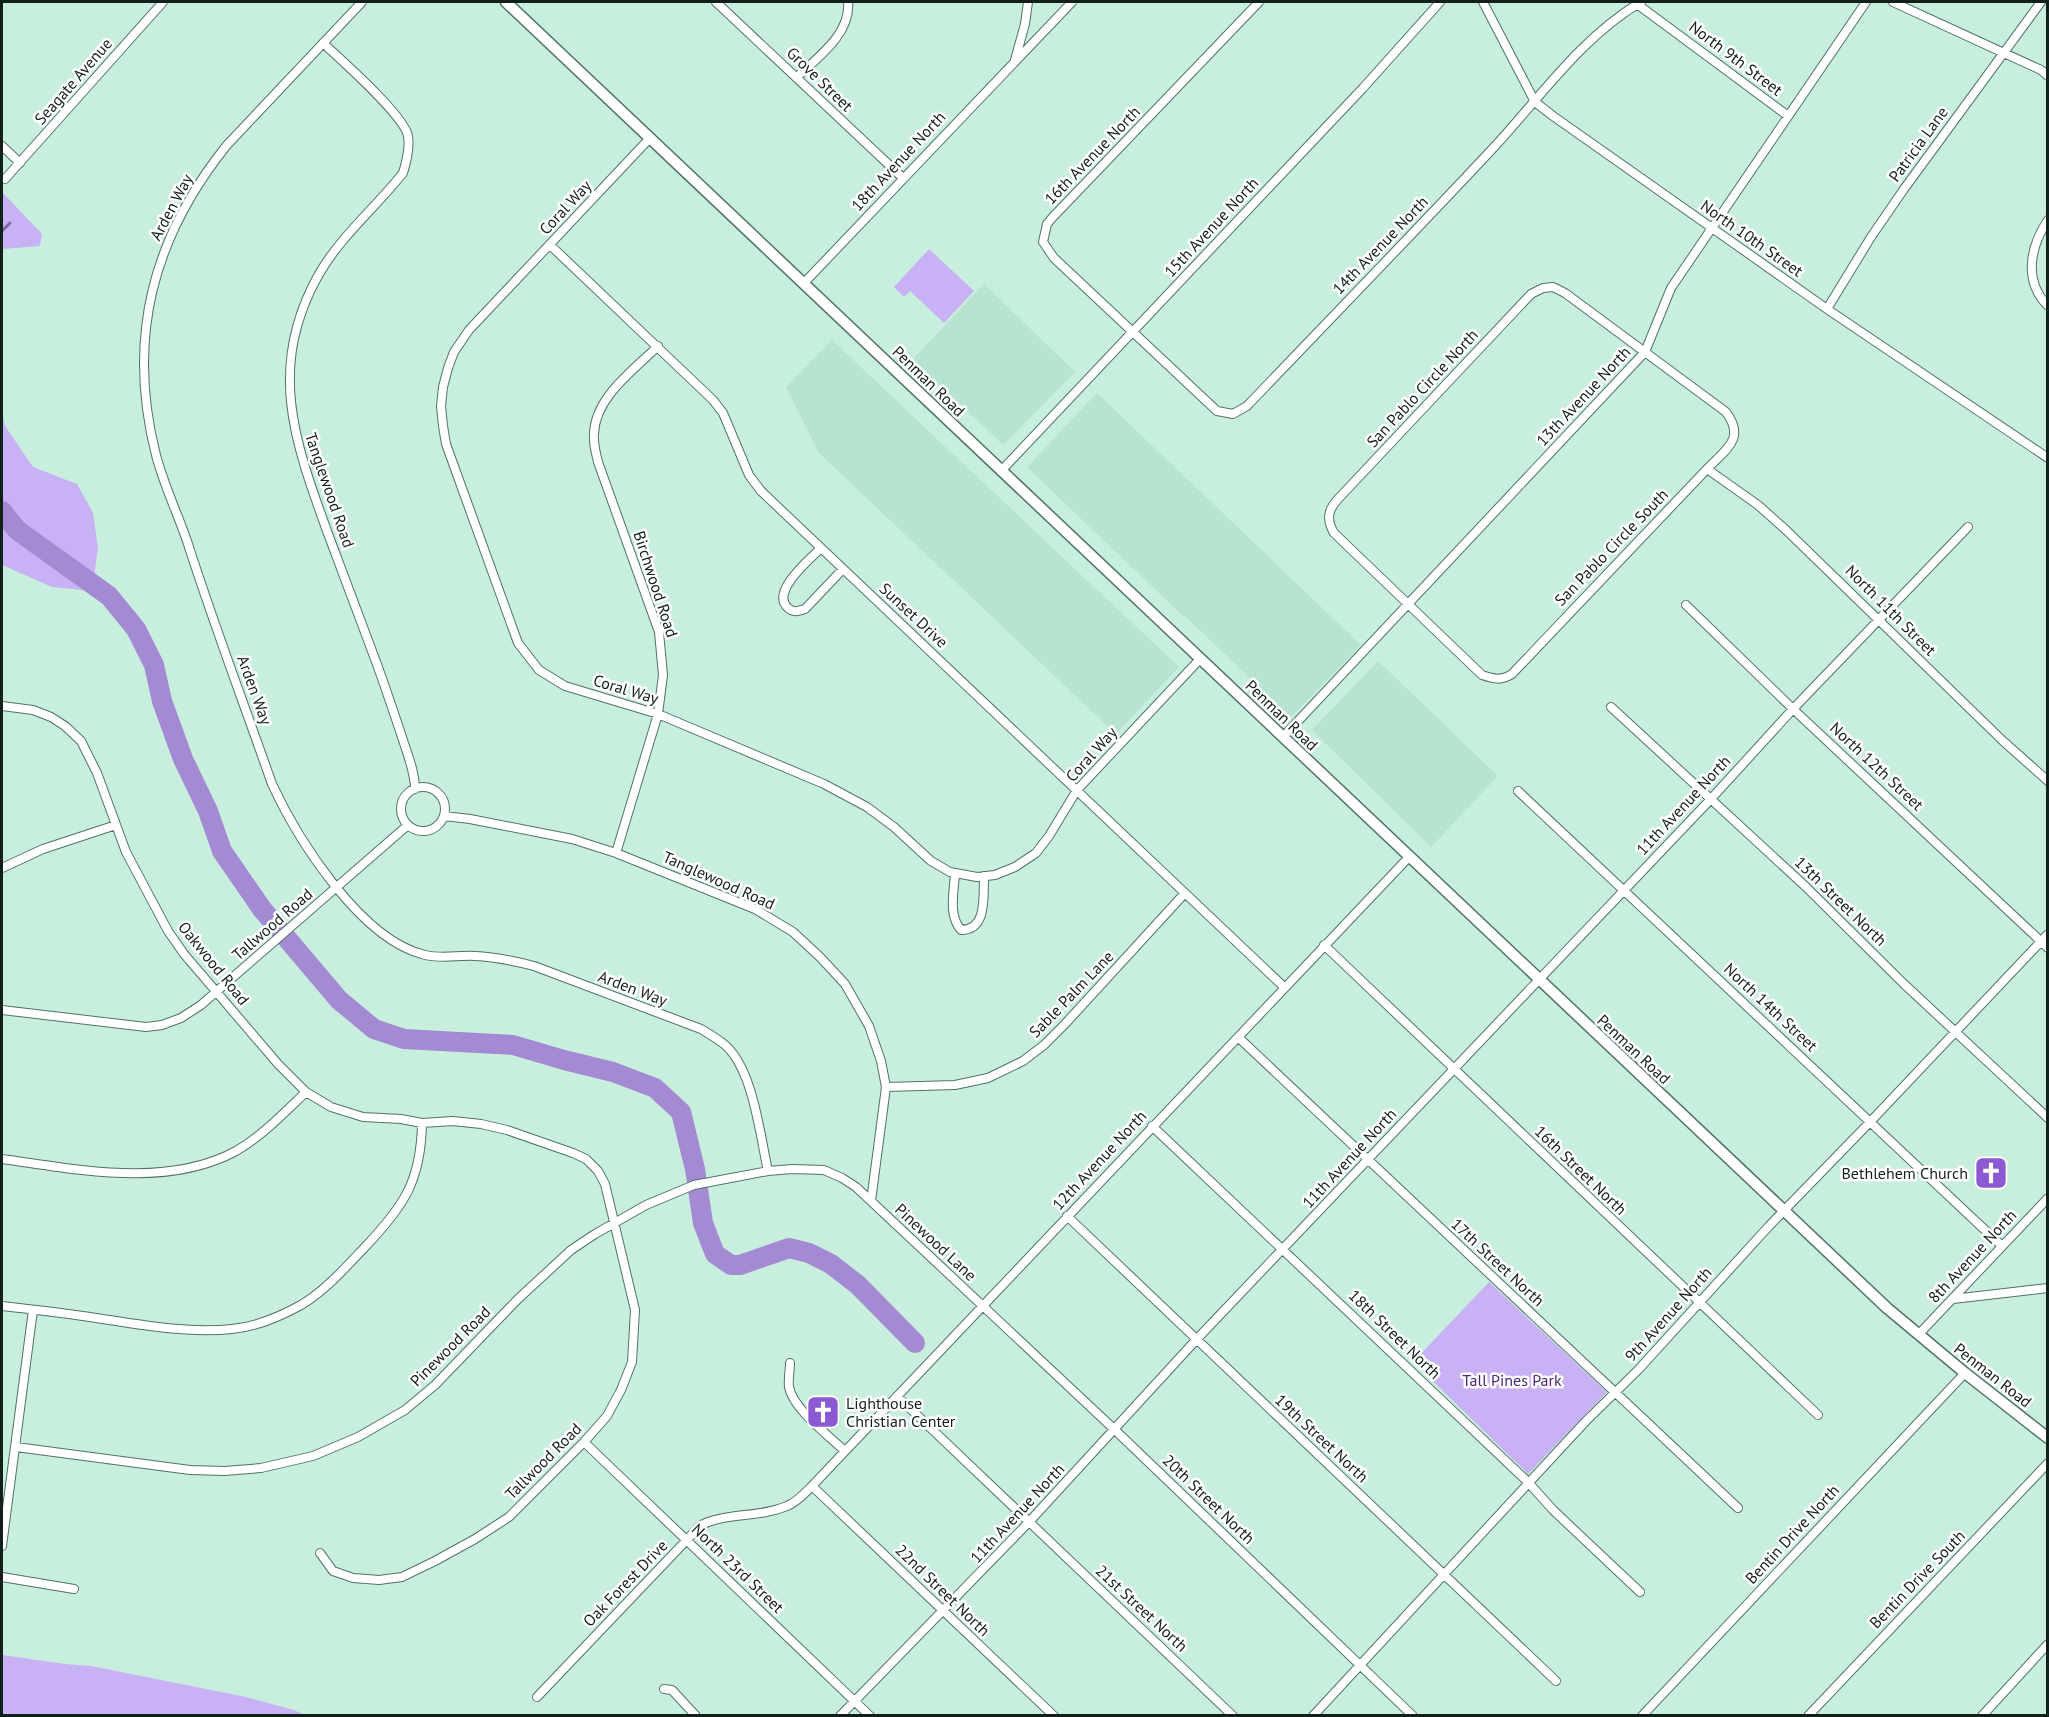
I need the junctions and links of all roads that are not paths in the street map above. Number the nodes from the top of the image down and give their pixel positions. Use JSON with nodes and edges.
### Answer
{"nodes":[{"id":1,"x":164,"y":2,"type":"edge"},
{"id":2,"x":362,"y":2,"type":"edge"},
{"id":3,"x":506,"y":2,"type":"edge"},
{"id":4,"x":716,"y":2,"type":"edge"},
{"id":5,"x":848,"y":2,"type":"edge"},
{"id":6,"x":1028,"y":2,"type":"edge"},
{"id":7,"x":1072,"y":2,"type":"edge"},
{"id":8,"x":1259,"y":2,"type":"edge"},
{"id":9,"x":1440,"y":2,"type":"edge"},
{"id":10,"x":1482,"y":2,"type":"edge"},
{"id":11,"x":1866,"y":2,"type":"edge"},
{"id":12,"x":1893,"y":2,"type":"edge"},
{"id":13,"x":2041,"y":2,"type":"edge"},
{"id":14,"x":1639,"y":3,"type":"edge"},
{"id":15,"x":323,"y":43,"type":"junction"},
{"id":16,"x":2004,"y":54,"type":"junction"},
{"id":17,"x":1015,"y":61,"type":"junction"},
{"id":18,"x":2048,"y":76,"type":"edge"},
{"id":19,"x":797,"y":77,"type":"junction"},
{"id":20,"x":1535,"y":102,"type":"junction"},
{"id":21,"x":1788,"y":116,"type":"junction"},
{"id":22,"x":650,"y":138,"type":"junction"},
{"id":23,"x":2,"y":146,"type":"edge"},
{"id":24,"x":20,"y":163,"type":"junction"},
{"id":25,"x":903,"y":178,"type":"junction"},
{"id":26,"x":5,"y":179,"type":"dead end"},
{"id":27,"x":2048,"y":220,"type":"edge"},
{"id":28,"x":1712,"y":229,"type":"junction"},
{"id":29,"x":550,"y":245,"type":"junction"},
{"id":30,"x":804,"y":284,"type":"junction"},
{"id":31,"x":2048,"y":306,"type":"edge"},
{"id":32,"x":1827,"y":309,"type":"junction"},
{"id":33,"x":1133,"y":333,"type":"junction"},
{"id":34,"x":658,"y":346,"type":"junction"},
{"id":35,"x":1646,"y":352,"type":"junction"},
{"id":36,"x":2048,"y":458,"type":"edge"},
{"id":37,"x":1707,"y":469,"type":"junction"},
{"id":38,"x":1001,"y":471,"type":"junction"},
{"id":39,"x":1968,"y":527,"type":"dead end"},
{"id":40,"x":821,"y":548,"type":"junction"},
{"id":41,"x":843,"y":569,"type":"junction"},
{"id":42,"x":1409,"y":604,"type":"junction"},
{"id":43,"x":1686,"y":605,"type":"dead end"},
{"id":44,"x":1878,"y":621,"type":"junction"},
{"id":45,"x":1200,"y":659,"type":"junction"},
{"id":46,"x":2,"y":706,"type":"edge"},
{"id":47,"x":1611,"y":707,"type":"dead end"},
{"id":48,"x":1793,"y":709,"type":"junction"},
{"id":49,"x":658,"y":714,"type":"junction"},
{"id":50,"x":1283,"y":737,"type":"junction"},
{"id":51,"x":2048,"y":781,"type":"edge"},
{"id":52,"x":415,"y":789,"type":"junction"},
{"id":53,"x":1077,"y":790,"type":"junction"},
{"id":54,"x":1518,"y":791,"type":"dead end"},
{"id":55,"x":1710,"y":800,"type":"junction"},
{"id":56,"x":444,"y":816,"type":"junction"},
{"id":57,"x":116,"y":825,"type":"junction"},
{"id":58,"x":408,"y":825,"type":"junction"},
{"id":59,"x":616,"y":853,"type":"junction"},
{"id":60,"x":1409,"y":857,"type":"junction"},
{"id":61,"x":2,"y":868,"type":"edge"},
{"id":62,"x":955,"y":873,"type":"junction"},
{"id":63,"x":984,"y":876,"type":"junction"},
{"id":64,"x":337,"y":888,"type":"junction"},
{"id":65,"x":1624,"y":890,"type":"junction"},
{"id":66,"x":1185,"y":894,"type":"junction"},
{"id":67,"x":2045,"y":941,"type":"edge"},
{"id":68,"x":1324,"y":945,"type":"junction"},
{"id":69,"x":1538,"y":980,"type":"junction"},
{"id":70,"x":1284,"y":987,"type":"junction"},
{"id":71,"x":217,"y":991,"type":"junction"},
{"id":72,"x":2,"y":1010,"type":"edge"},
{"id":73,"x":1955,"y":1032,"type":"junction"},
{"id":74,"x":1238,"y":1036,"type":"junction"},
{"id":75,"x":1454,"y":1070,"type":"junction"},
{"id":76,"x":886,"y":1087,"type":"junction"},
{"id":77,"x":306,"y":1092,"type":"junction"},
{"id":78,"x":2048,"y":1118,"type":"edge"},
{"id":79,"x":1871,"y":1121,"type":"junction"},
{"id":80,"x":422,"y":1123,"type":"junction"},
{"id":81,"x":1152,"y":1126,"type":"junction"},
{"id":82,"x":2,"y":1159,"type":"edge"},
{"id":83,"x":1368,"y":1160,"type":"junction"},
{"id":84,"x":768,"y":1171,"type":"junction"},
{"id":85,"x":2048,"y":1198,"type":"edge"},
{"id":86,"x":871,"y":1201,"type":"junction"},
{"id":87,"x":1784,"y":1211,"type":"junction"},
{"id":88,"x":1067,"y":1216,"type":"junction"},
{"id":89,"x":614,"y":1222,"type":"junction"},
{"id":90,"x":2002,"y":1246,"type":"junction"},
{"id":91,"x":1284,"y":1250,"type":"junction"},
{"id":92,"x":2048,"y":1288,"type":"edge"},
{"id":93,"x":1952,"y":1299,"type":"junction"},
{"id":94,"x":1698,"y":1302,"type":"junction"},
{"id":95,"x":2,"y":1306,"type":"edge"},
{"id":96,"x":981,"y":1306,"type":"junction"},
{"id":97,"x":33,"y":1310,"type":"junction"},
{"id":98,"x":1918,"y":1335,"type":"junction"},
{"id":99,"x":1196,"y":1340,"type":"junction"},
{"id":100,"x":790,"y":1363,"type":"dead end"},
{"id":101,"x":1965,"y":1373,"type":"junction"},
{"id":102,"x":1614,"y":1393,"type":"junction"},
{"id":103,"x":897,"y":1396,"type":"junction"},
{"id":104,"x":1818,"y":1415,"type":"dead end"},
{"id":105,"x":1115,"y":1430,"type":"junction"},
{"id":106,"x":2048,"y":1438,"type":"edge"},
{"id":107,"x":584,"y":1442,"type":"junction"},
{"id":108,"x":16,"y":1447,"type":"junction"},
{"id":109,"x":845,"y":1451,"type":"junction"},
{"id":110,"x":2048,"y":1463,"type":"edge"},
{"id":111,"x":1528,"y":1482,"type":"junction"},
{"id":112,"x":812,"y":1486,"type":"junction"},
{"id":113,"x":1738,"y":1508,"type":"dead end"},
{"id":114,"x":1029,"y":1522,"type":"junction"},
{"id":115,"x":686,"y":1540,"type":"junction"},
{"id":116,"x":2,"y":1546,"type":"edge"},
{"id":117,"x":320,"y":1553,"type":"dead end"},
{"id":118,"x":1444,"y":1573,"type":"junction"},
{"id":119,"x":2,"y":1577,"type":"edge"},
{"id":120,"x":74,"y":1589,"type":"dead end"},
{"id":121,"x":1640,"y":1592,"type":"dead end"},
{"id":122,"x":944,"y":1611,"type":"junction"},
{"id":123,"x":2048,"y":1644,"type":"edge"},
{"id":124,"x":1360,"y":1665,"type":"junction"},
{"id":125,"x":1556,"y":1681,"type":"dead end"},
{"id":126,"x":664,"y":1689,"type":"dead end"},
{"id":127,"x":537,"y":1697,"type":"dead end"},
{"id":128,"x":855,"y":1700,"type":"junction"},
{"id":129,"x":1984,"y":1715,"type":"edge"},
{"id":130,"x":696,"y":1716,"type":"edge"},
{"id":131,"x":840,"y":1716,"type":"edge"},
{"id":132,"x":870,"y":1716,"type":"edge"},
{"id":133,"x":1054,"y":1716,"type":"edge"},
{"id":134,"x":1233,"y":1716,"type":"edge"},
{"id":135,"x":1313,"y":1716,"type":"edge"},
{"id":136,"x":1413,"y":1716,"type":"edge"},
{"id":137,"x":1641,"y":1716,"type":"edge"},
{"id":138,"x":1808,"y":1716,"type":"edge"}],
"edges":[{"from":1,"to":24,"type":"street","name":"Seagate Avenue"},
{"from":2,"to":15,"type":"street","name":"Arden Way"},
{"from":3,"to":22,"type":"street","name":"Penman Road"},
{"from":4,"to":19,"type":"street","name":"Grove Street"},
{"from":5,"to":19,"type":"street"},
{"from":6,"to":17,"type":"street","name":"18th Avenue North"},
{"from":7,"to":17,"type":"street","name":"18th Avenue North"},
{"from":8,"to":33,"type":"street","name":"16th Avenue North"},
{"from":9,"to":33,"type":"street","name":"15th Avenue North"},
{"from":10,"to":20,"type":"street","name":"North 10th Street"},
{"from":11,"to":21,"type":"street","name":"13th Avenue North"},
{"from":12,"to":16,"type":"street"},
{"from":13,"to":16,"type":"street","name":"Patricia Lane"},
{"from":14,"to":20,"type":"street","name":"14th Avenue North"},
{"from":14,"to":21,"type":"street","name":"North 9th Street"},
{"from":15,"to":52,"type":"street","name":"Tanglewood Road"},
{"from":15,"to":64,"type":"street","name":"Arden Way"},
{"from":16,"to":18,"type":"street"},
{"from":16,"to":32,"type":"street","name":"Patricia Lane"},
{"from":17,"to":25,"type":"street","name":"18th Avenue North"},
{"from":19,"to":25,"type":"street","name":"Grove Street"},
{"from":20,"to":28,"type":"street","name":"North 10th Street"},
{"from":20,"to":33,"type":"street","name":"14th Avenue North"},
{"from":21,"to":28,"type":"street","name":"13th Avenue North"},
{"from":22,"to":29,"type":"street","name":"Coral Way"},
{"from":22,"to":30,"type":"street","name":"Penman Road"},
{"from":23,"to":24,"type":"street"},
{"from":24,"to":26,"type":"street","name":"Seagate Avenue"},
{"from":25,"to":30,"type":"street","name":"18th Avenue North"},
{"from":27,"to":31,"type":"street"},
{"from":28,"to":32,"type":"street","name":"North 10th Street"},
{"from":28,"to":35,"type":"street","name":"13th Avenue North"},
{"from":29,"to":34,"type":"street","name":"Sunset Drive"},
{"from":29,"to":49,"type":"street","name":"Coral Way"},
{"from":30,"to":38,"type":"street","name":"Penman Road"},
{"from":32,"to":36,"type":"street","name":"North 10th Street"},
{"from":33,"to":38,"type":"street","name":"15th Avenue North"},
{"from":34,"to":40,"type":"street","name":"Sunset Drive"},
{"from":34,"to":49,"type":"street","name":"Birchwood Road"},
{"from":35,"to":37,"type":"street","name":"San Pablo Circle South"},
{"from":35,"to":42,"type":"street","name":"13th Avenue North"},
{"from":35,"to":42,"type":"street","name":"San Pablo Circle North"},
{"from":37,"to":42,"type":"street","name":"San Pablo Circle South"},
{"from":37,"to":44,"type":"street","name":"North 11th Street"},
{"from":38,"to":45,"type":"street","name":"Penman Road"},
{"from":39,"to":44,"type":"street","name":"11th Avenue North"},
{"from":40,"to":41,"type":"street","name":"Sunset Drive"},
{"from":40,"to":41,"type":"street"},
{"from":41,"to":53,"type":"street","name":"Sunset Drive"},
{"from":42,"to":50,"type":"street","name":"13th Avenue North"},
{"from":43,"to":48,"type":"street","name":"North 12th Street"},
{"from":44,"to":48,"type":"street","name":"11th Avenue North"},
{"from":44,"to":51,"type":"street","name":"North 11th Street"},
{"from":45,"to":50,"type":"street","name":"Penman Road"},
{"from":45,"to":53,"type":"street","name":"Coral Way"},
{"from":46,"to":57,"type":"street","name":"Oakwood Road"},
{"from":47,"to":55,"type":"street","name":"13th Street North"},
{"from":48,"to":55,"type":"street","name":"11th Avenue North"},
{"from":48,"to":67,"type":"street","name":"North 12th Street"},
{"from":49,"to":59,"type":"street","name":"Birchwood Road"},
{"from":49,"to":62,"type":"street","name":"Coral Way"},
{"from":50,"to":60,"type":"street","name":"Penman Road"},
{"from":52,"to":56,"type":"street"},
{"from":52,"to":58,"type":"street"},
{"from":53,"to":63,"type":"street","name":"Coral Way"},
{"from":53,"to":66,"type":"street","name":"Sunset Drive"},
{"from":54,"to":65,"type":"street","name":"North 14th Street"},
{"from":55,"to":65,"type":"street","name":"11th Avenue North"},
{"from":55,"to":73,"type":"street","name":"13th Street North"},
{"from":56,"to":58,"type":"street"},
{"from":56,"to":59,"type":"street","name":"Tanglewood Road"},
{"from":57,"to":61,"type":"street"},
{"from":57,"to":71,"type":"street","name":"Oakwood Road"},
{"from":58,"to":64,"type":"street","name":"Tallwood Road"},
{"from":59,"to":76,"type":"street","name":"Tanglewood Road"},
{"from":60,"to":68,"type":"street","name":"12th Avenue North"},
{"from":60,"to":69,"type":"street","name":"Penman Road"},
{"from":62,"to":63,"type":"street","name":"Coral Way"},
{"from":62,"to":63,"type":"street"},
{"from":64,"to":71,"type":"street","name":"Tallwood Road"},
{"from":64,"to":84,"type":"street","name":"Arden Way"},
{"from":65,"to":69,"type":"street","name":"11th Avenue North"},
{"from":65,"to":79,"type":"street","name":"North 14th Street"},
{"from":66,"to":70,"type":"street","name":"Sunset Drive"},
{"from":66,"to":76,"type":"street","name":"Sable Palm Lane"},
{"from":67,"to":73,"type":"street","name":"9th Avenue North"},
{"from":68,"to":70,"type":"street","name":"12th Avenue North"},
{"from":68,"to":75,"type":"street","name":"16th Street North"},
{"from":69,"to":75,"type":"street","name":"11th Avenue North"},
{"from":69,"to":87,"type":"street","name":"Penman Road"},
{"from":70,"to":74,"type":"street","name":"12th Avenue North"},
{"from":71,"to":72,"type":"street","name":"Tallwood Road"},
{"from":71,"to":77,"type":"street","name":"Oakwood Road"},
{"from":73,"to":78,"type":"street","name":"13th Street North"},
{"from":73,"to":79,"type":"street","name":"9th Avenue North"},
{"from":74,"to":81,"type":"street","name":"12th Avenue North"},
{"from":74,"to":83,"type":"street","name":"17th Street North"},
{"from":75,"to":83,"type":"street","name":"11th Avenue North"},
{"from":75,"to":94,"type":"street","name":"16th Street North"},
{"from":76,"to":86,"type":"street","name":"Tanglewood Road"},
{"from":77,"to":80,"type":"street","name":"Oakwood Road"},
{"from":77,"to":82,"type":"street"},
{"from":79,"to":87,"type":"street","name":"9th Avenue North"},
{"from":79,"to":90,"type":"street","name":"North 14th Street"},
{"from":80,"to":89,"type":"street","name":"Oakwood Road"},
{"from":80,"to":97,"type":"street"},
{"from":81,"to":88,"type":"street","name":"12th Avenue North"},
{"from":81,"to":91,"type":"street","name":"18th Street North"},
{"from":83,"to":91,"type":"street","name":"11th Avenue North"},
{"from":83,"to":102,"type":"street","name":"17th Street North"},
{"from":84,"to":86,"type":"street","name":"Pinewood Road"},
{"from":84,"to":89,"type":"street","name":"Pinewood Road"},
{"from":85,"to":90,"type":"street","name":"8th Avenue North"},
{"from":86,"to":96,"type":"street","name":"Pinewood Lane"},
{"from":87,"to":94,"type":"street","name":"9th Avenue North"},
{"from":87,"to":98,"type":"street","name":"Penman Road"},
{"from":88,"to":96,"type":"street","name":"12th Avenue North"},
{"from":88,"to":99,"type":"street","name":"19th Street North"},
{"from":89,"to":107,"type":"street","name":"Tallwood Road"},
{"from":89,"to":108,"type":"street","name":"Pinewood Road"},
{"from":90,"to":93,"type":"street","name":"8th Avenue North"},
{"from":91,"to":99,"type":"street","name":"11th Avenue North"},
{"from":91,"to":111,"type":"street","name":"18th Street North"},
{"from":92,"to":93,"type":"street"},
{"from":93,"to":98,"type":"street","name":"8th Avenue North"},
{"from":94,"to":102,"type":"street","name":"9th Avenue North"},
{"from":94,"to":104,"type":"street","name":"16th Street North"},
{"from":95,"to":97,"type":"street"},
{"from":96,"to":103,"type":"street","name":"12th Avenue North"},
{"from":96,"to":105,"type":"street","name":"20th Street North"},
{"from":97,"to":108,"type":"street"},
{"from":98,"to":101,"type":"street","name":"Penman Road"},
{"from":99,"to":105,"type":"street","name":"11th Avenue North"},
{"from":99,"to":118,"type":"street","name":"19th Street North"},
{"from":100,"to":109,"type":"street"},
{"from":101,"to":106,"type":"street","name":"Penman Road"},
{"from":101,"to":137,"type":"street","name":"Bentin Drive North"},
{"from":102,"to":111,"type":"street","name":"9th Avenue North"},
{"from":102,"to":113,"type":"street","name":"17th Street North"},
{"from":103,"to":109,"type":"street","name":"12th Avenue North"},
{"from":103,"to":114,"type":"street","name":"21st Street North"},
{"from":105,"to":114,"type":"street","name":"11th Avenue North"},
{"from":105,"to":124,"type":"street","name":"20th Street North"},
{"from":107,"to":115,"type":"street","name":"North 23rd Street"},
{"from":107,"to":117,"type":"street","name":"Tallwood Road"},
{"from":108,"to":116,"type":"street"},
{"from":109,"to":112,"type":"street","name":"12th Avenue North"},
{"from":110,"to":138,"type":"street","name":"Bentin Drive South"},
{"from":111,"to":118,"type":"street","name":"9th Avenue North"},
{"from":111,"to":121,"type":"street","name":"18th Street North"},
{"from":112,"to":115,"type":"street","name":"Oak Forest Drive"},
{"from":112,"to":122,"type":"street","name":"22nd Street North"},
{"from":114,"to":122,"type":"street","name":"11th Avenue North"},
{"from":114,"to":134,"type":"street","name":"21st Street North"},
{"from":115,"to":127,"type":"street","name":"Oak Forest Drive"},
{"from":115,"to":128,"type":"street","name":"North 23rd Street"},
{"from":118,"to":124,"type":"street","name":"9th Avenue North"},
{"from":118,"to":125,"type":"street","name":"19th Street North"},
{"from":119,"to":120,"type":"street"},
{"from":122,"to":128,"type":"street","name":"11th Avenue North"},
{"from":122,"to":133,"type":"street","name":"22nd Street North"},
{"from":123,"to":129,"type":"street"},
{"from":124,"to":135,"type":"street","name":"9th Avenue North"},
{"from":124,"to":136,"type":"street","name":"20th Street North"},
{"from":126,"to":130,"type":"street"},
{"from":128,"to":131,"type":"street","name":"11th Avenue North"},
{"from":128,"to":132,"type":"street","name":"North 23rd Street"}]}
